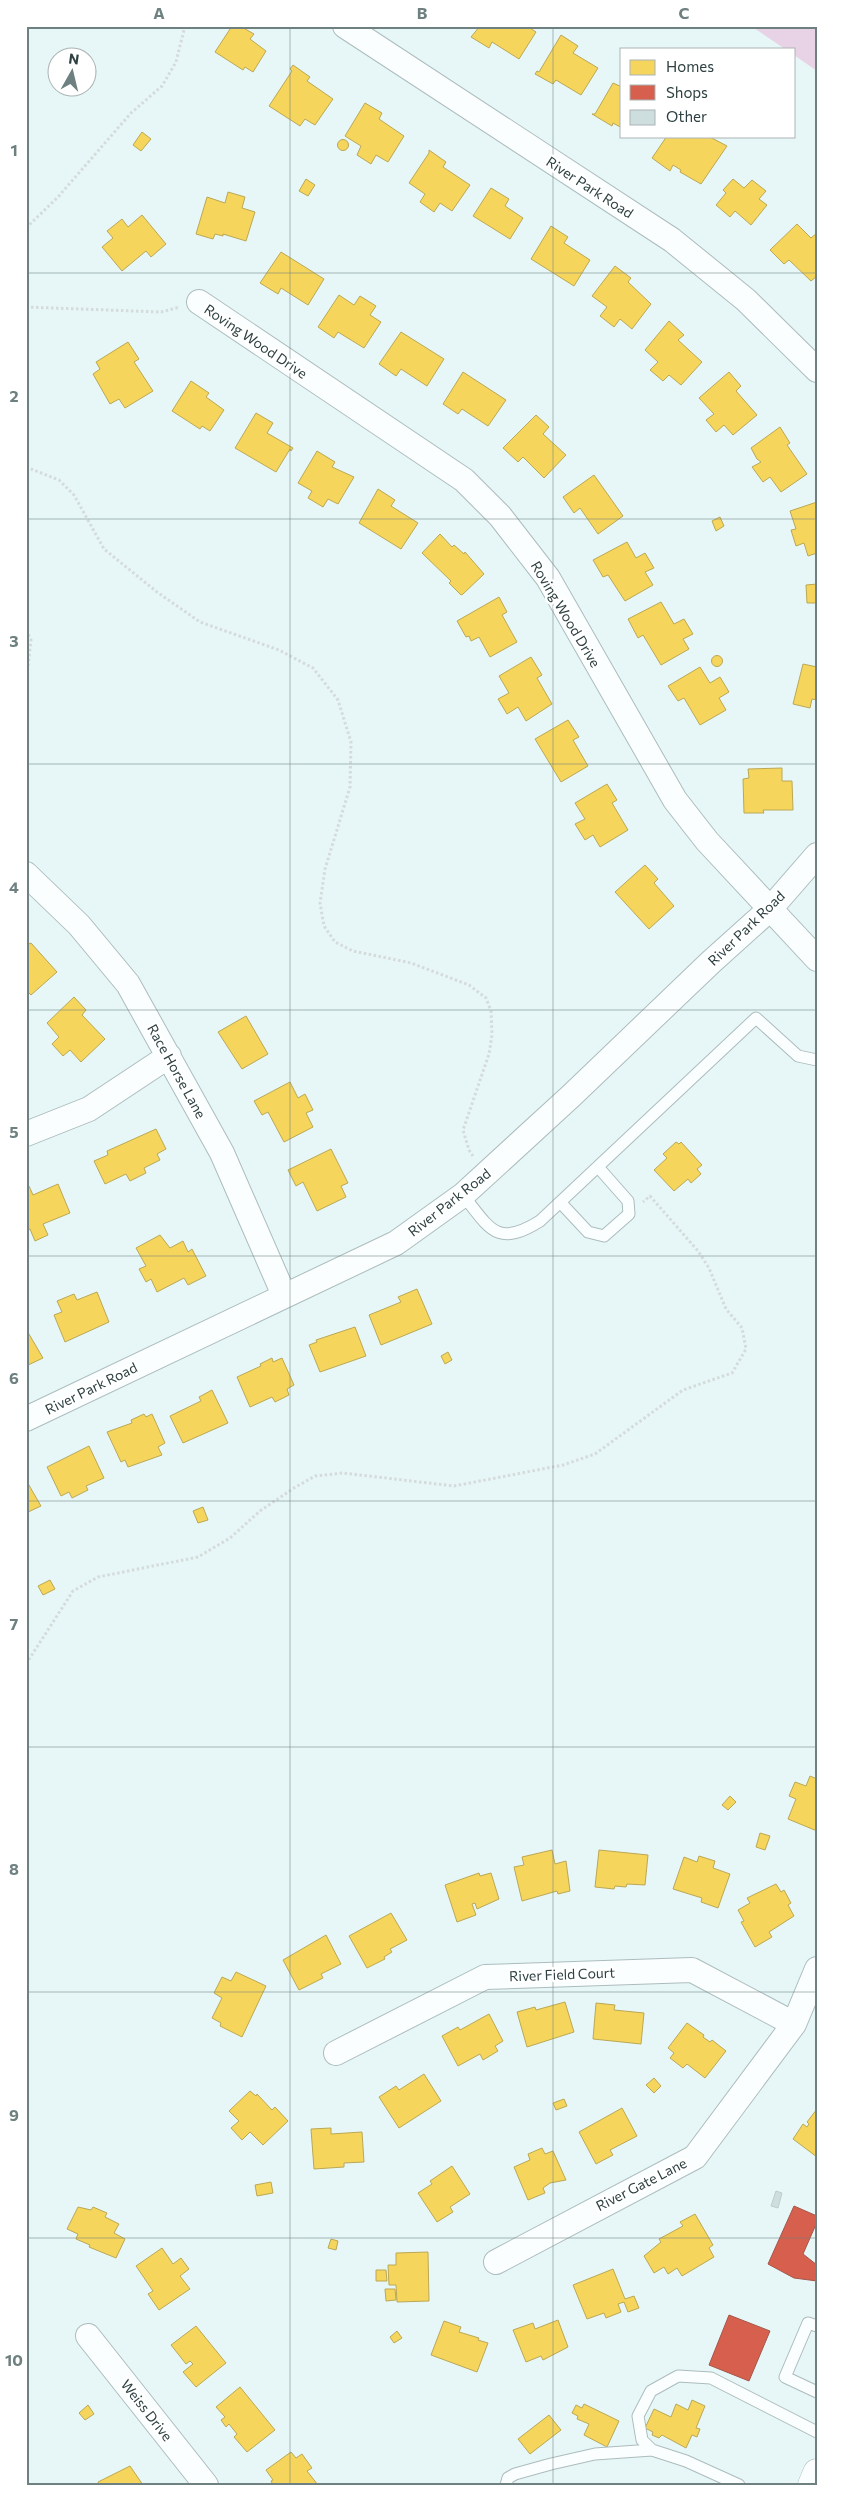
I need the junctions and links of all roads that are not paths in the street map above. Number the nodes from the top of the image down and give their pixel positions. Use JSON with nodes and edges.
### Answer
{"nodes":[{"id":1,"x":345,"y":26,"type":"edge"},
{"id":2,"x":199,"y":302,"type":"road end"},
{"id":3,"x":817,"y":370,"type":"edge"},
{"id":4,"x":817,"y":856,"type":"edge"},
{"id":5,"x":26,"y":874,"type":"edge"},
{"id":6,"x":770,"y":909,"type":"junction"},
{"id":7,"x":817,"y":959,"type":"edge"},
{"id":8,"x":169,"y":1056,"type":"junction"},
{"id":9,"x":817,"y":1060,"type":"edge"},
{"id":10,"x":26,"y":1134,"type":"edge"},
{"id":11,"x":598,"y":1166,"type":"junction"},
{"id":12,"x":463,"y":1195,"type":"junction"},
{"id":13,"x":560,"y":1202,"type":"junction"},
{"id":14,"x":284,"y":1296,"type":"junction"},
{"id":15,"x":26,"y":1419,"type":"edge"},
{"id":16,"x":817,"y":1969,"type":"edge"},
{"id":17,"x":794,"y":2024,"type":"junction"},
{"id":18,"x":336,"y":2053,"type":"dead end"},
{"id":19,"x":496,"y":2262,"type":"dead end"},
{"id":20,"x":817,"y":2326,"type":"edge"},
{"id":21,"x":88,"y":2336,"type":"dead end"},
{"id":22,"x":817,"y":2392,"type":"edge"},
{"id":23,"x":817,"y":2432,"type":"edge"},
{"id":24,"x":652,"y":2450,"type":"junction"},
{"id":25,"x":817,"y":2473,"type":"edge"},
{"id":26,"x":206,"y":2485,"type":"edge"},
{"id":27,"x":506,"y":2485,"type":"edge"},
{"id":28,"x":739,"y":2485,"type":"edge"},
{"id":29,"x":812,"y":2485,"type":"edge"}],
"edges":[{"from":1,"to":3,"type":"street","name":"River Park Road"},
{"from":2,"to":6,"type":"street","name":"Roving Wood Drive"},
{"from":4,"to":6,"type":"street","name":"River Park Road"},
{"from":5,"to":8,"type":"street","name":"Race Horse Lane"},
{"from":6,"to":7,"type":"street","name":"Roving Wood Drive"},
{"from":6,"to":12,"type":"street","name":"River Park Road"},
{"from":8,"to":10,"type":"street"},
{"from":8,"to":14,"type":"street","name":"Race Horse Lane"},
{"from":9,"to":11,"type":"lane"},
{"from":11,"to":13,"type":"lane"},
{"from":11,"to":13,"type":"lane"},
{"from":12,"to":13,"type":"lane"},
{"from":12,"to":14,"type":"street","name":"River Park Road"},
{"from":14,"to":15,"type":"street","name":"River Park Road"},
{"from":16,"to":17,"type":"street","name":"River Gate Lane"},
{"from":17,"to":18,"type":"street","name":"River Field Court"},
{"from":17,"to":19,"type":"street","name":"River Gate Lane"},
{"from":20,"to":22,"type":"lane"},
{"from":21,"to":26,"type":"street","name":"Weiss Drive"},
{"from":23,"to":24,"type":"lane"},
{"from":24,"to":27,"type":"lane"},
{"from":24,"to":28,"type":"lane"},
{"from":25,"to":29,"type":"street"}]}
